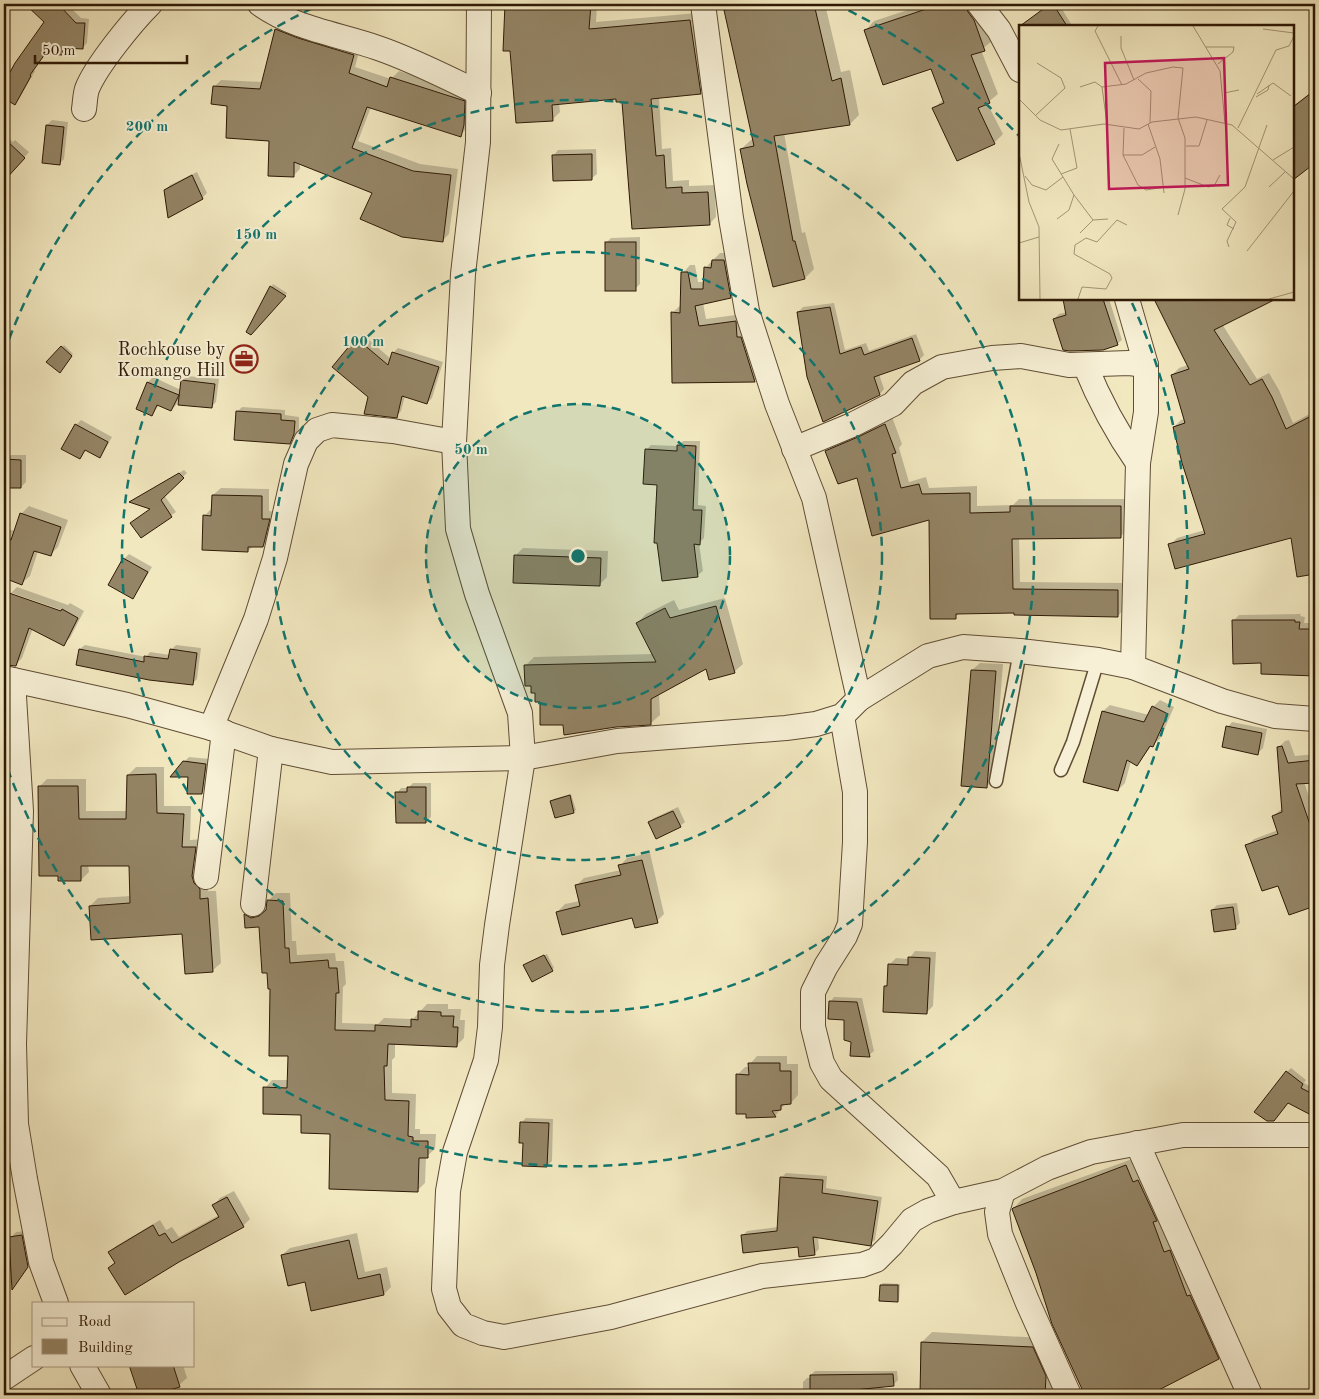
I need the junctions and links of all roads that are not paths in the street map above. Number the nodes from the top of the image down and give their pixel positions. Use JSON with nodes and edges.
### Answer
{"nodes":[{"id":1,"x":150,"y":4,"type":"edge"},
{"id":2,"x":260,"y":4,"type":"edge"},
{"id":3,"x":479,"y":4,"type":"edge"},
{"id":4,"x":703,"y":4,"type":"edge"},
{"id":5,"x":980,"y":4,"type":"edge"},
{"id":6,"x":1019,"y":68,"type":"edge"},
{"id":7,"x":479,"y":93,"type":"junction"},
{"id":8,"x":84,"y":109,"type":"dead end"},
{"id":9,"x":1128,"y":300,"type":"edge"},
{"id":10,"x":1085,"y":365,"type":"junction"},
{"id":11,"x":1146,"y":365,"type":"junction"},
{"id":12,"x":454,"y":442,"type":"junction"},
{"id":13,"x":794,"y":449,"type":"junction"},
{"id":14,"x":1138,"y":463,"type":"junction"},
{"id":15,"x":1020,"y":651,"type":"junction"},
{"id":16,"x":1098,"y":660,"type":"junction"},
{"id":17,"x":1133,"y":667,"type":"junction"},
{"id":18,"x":8,"y":679,"type":"edge"},
{"id":19,"x":859,"y":699,"type":"junction"},
{"id":20,"x":842,"y":716,"type":"junction"},
{"id":21,"x":1315,"y":719,"type":"edge"},
{"id":22,"x":218,"y":730,"type":"junction"},
{"id":23,"x":270,"y":749,"type":"junction"},
{"id":24,"x":523,"y":758,"type":"junction"},
{"id":25,"x":1061,"y":770,"type":"dead end"},
{"id":26,"x":996,"y":781,"type":"dead end"},
{"id":27,"x":206,"y":878,"type":"dead end"},
{"id":28,"x":253,"y":904,"type":"dead end"},
{"id":29,"x":9,"y":1023,"type":"edge"},
{"id":30,"x":1315,"y":1136,"type":"edge"},
{"id":31,"x":1137,"y":1143,"type":"junction"},
{"id":32,"x":1003,"y":1191,"type":"junction"},
{"id":33,"x":954,"y":1202,"type":"junction"},
{"id":34,"x":56,"y":1302,"type":"edge"},
{"id":35,"x":32,"y":1359,"type":"edge"},
{"id":36,"x":83,"y":1366,"type":"edge"},
{"id":37,"x":4,"y":1378,"type":"edge"},
{"id":38,"x":99,"y":1395,"type":"edge"},
{"id":39,"x":1069,"y":1395,"type":"edge"},
{"id":40,"x":1250,"y":1395,"type":"edge"}],
"edges":[{"from":1,"to":8,"type":"street"},
{"from":2,"to":7,"type":"street"},
{"from":3,"to":7,"type":"street"},
{"from":4,"to":13,"type":"street"},
{"from":5,"to":6,"type":"street"},
{"from":7,"to":12,"type":"street"},
{"from":9,"to":11,"type":"street"},
{"from":10,"to":11,"type":"street"},
{"from":10,"to":13,"type":"street"},
{"from":10,"to":14,"type":"street"},
{"from":11,"to":14,"type":"street"},
{"from":12,"to":22,"type":"street"},
{"from":12,"to":24,"type":"street"},
{"from":13,"to":19,"type":"street"},
{"from":14,"to":17,"type":"street"},
{"from":15,"to":16,"type":"street"},
{"from":15,"to":19,"type":"street"},
{"from":15,"to":26,"type":"lane"},
{"from":16,"to":17,"type":"street"},
{"from":16,"to":25,"type":"lane"},
{"from":17,"to":21,"type":"street"},
{"from":18,"to":22,"type":"street"},
{"from":18,"to":29,"type":"street"},
{"from":19,"to":20,"type":"street"},
{"from":20,"to":24,"type":"street"},
{"from":20,"to":33,"type":"street"},
{"from":22,"to":23,"type":"street"},
{"from":22,"to":27,"type":"street"},
{"from":23,"to":24,"type":"street"},
{"from":23,"to":28,"type":"street"},
{"from":24,"to":33,"type":"street"},
{"from":29,"to":34,"type":"street"},
{"from":30,"to":31,"type":"street"},
{"from":31,"to":32,"type":"street"},
{"from":31,"to":40,"type":"street"},
{"from":32,"to":33,"type":"street"},
{"from":32,"to":39,"type":"street"},
{"from":35,"to":37,"type":"street"},
{"from":36,"to":38,"type":"street"}]}
